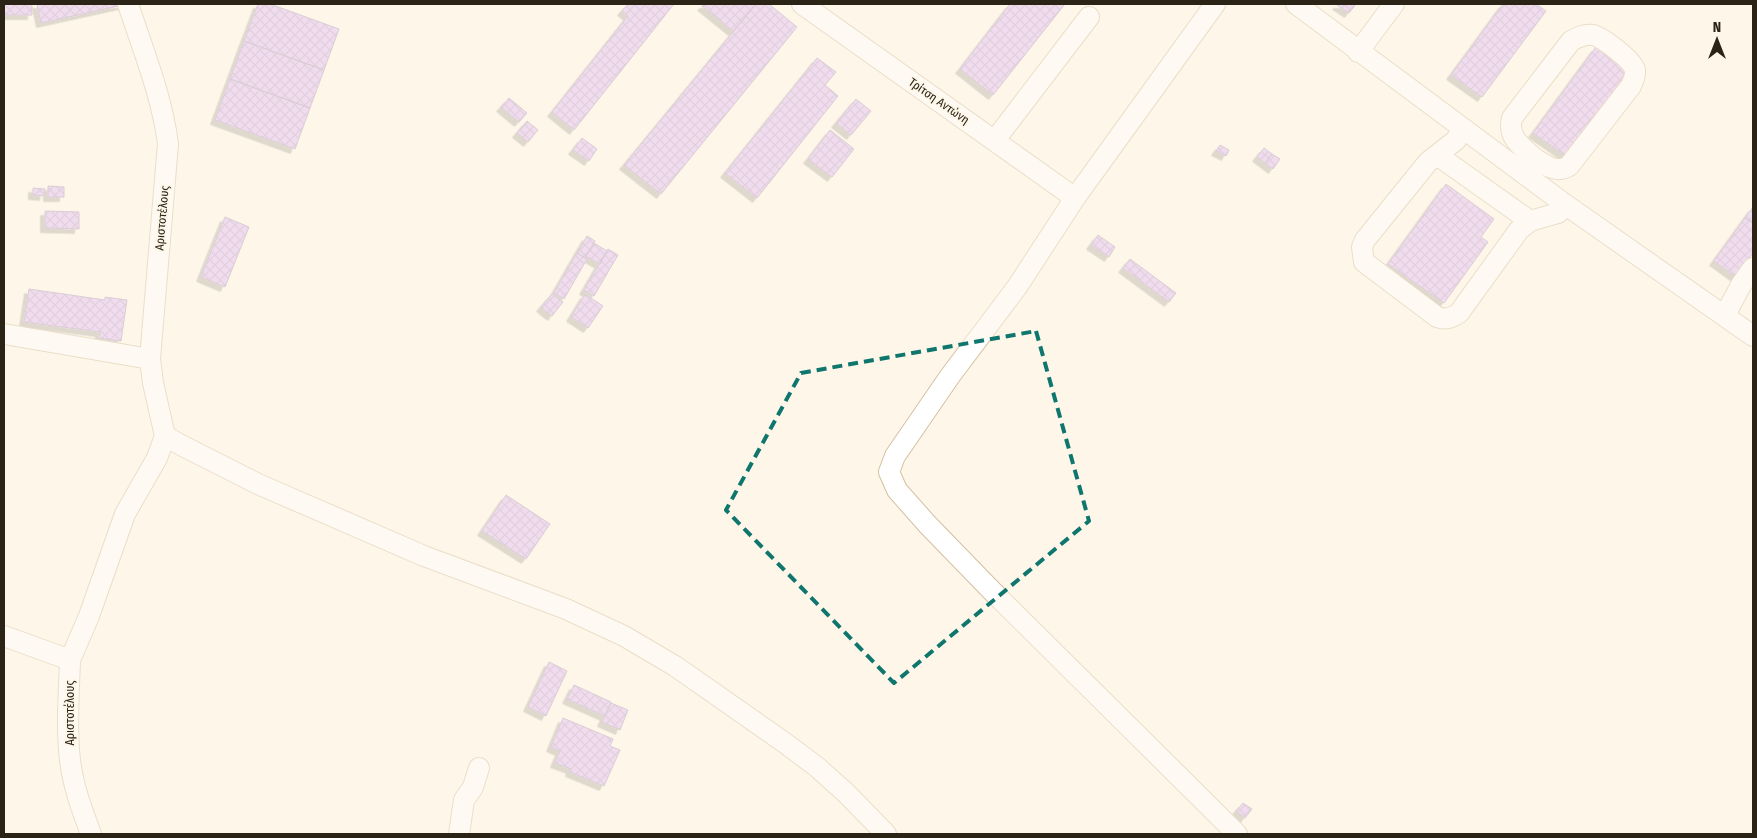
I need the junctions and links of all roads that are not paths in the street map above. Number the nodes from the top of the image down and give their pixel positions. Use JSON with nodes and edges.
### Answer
{"nodes":[{"id":1,"x":128,"y":4,"type":"edge"},
{"id":2,"x":802,"y":4,"type":"edge"},
{"id":3,"x":1215,"y":4,"type":"edge"},
{"id":4,"x":1296,"y":4,"type":"edge"},
{"id":5,"x":1394,"y":4,"type":"edge"},
{"id":6,"x":1089,"y":17,"type":"dead end"},
{"id":7,"x":1358,"y":52,"type":"junction"},
{"id":8,"x":1462,"y":129,"type":"junction"},
{"id":9,"x":995,"y":140,"type":"junction"},
{"id":10,"x":1437,"y":155,"type":"junction"},
{"id":11,"x":1529,"y":166,"type":"junction"},
{"id":12,"x":1075,"y":198,"type":"junction"},
{"id":13,"x":1566,"y":205,"type":"junction"},
{"id":14,"x":1530,"y":221,"type":"junction"},
{"id":15,"x":1753,"y":268,"type":"edge"},
{"id":16,"x":1725,"y":315,"type":"junction"},
{"id":17,"x":4,"y":334,"type":"edge"},
{"id":18,"x":1753,"y":336,"type":"edge"},
{"id":19,"x":150,"y":359,"type":"junction"},
{"id":20,"x":165,"y":436,"type":"junction"},
{"id":21,"x":4,"y":636,"type":"edge"},
{"id":22,"x":70,"y":660,"type":"junction"},
{"id":23,"x":479,"y":768,"type":"dead end"},
{"id":24,"x":91,"y":834,"type":"edge"},
{"id":25,"x":459,"y":834,"type":"edge"},
{"id":26,"x":886,"y":834,"type":"edge"},
{"id":27,"x":1237,"y":834,"type":"edge"}],
"edges":[{"from":1,"to":19,"type":"street","name":"Αριστοτέλους"},
{"from":2,"to":9,"type":"street","name":"Τρίτση Αντώνη"},
{"from":3,"to":12,"type":"street"},
{"from":4,"to":7,"type":"street"},
{"from":5,"to":7,"type":"street"},
{"from":6,"to":9,"type":"street"},
{"from":7,"to":8,"type":"street"},
{"from":8,"to":10,"type":"street"},
{"from":8,"to":11,"type":"street"},
{"from":9,"to":12,"type":"street","name":"Τρίτση Αντώνη"},
{"from":10,"to":14,"type":"street"},
{"from":10,"to":14,"type":"street"},
{"from":11,"to":11,"type":"street"},
{"from":11,"to":13,"type":"street"},
{"from":12,"to":27,"type":"street"},
{"from":13,"to":14,"type":"street"},
{"from":13,"to":16,"type":"street"},
{"from":15,"to":16,"type":"street"},
{"from":16,"to":18,"type":"street"},
{"from":17,"to":19,"type":"street"},
{"from":19,"to":20,"type":"street","name":"Αριστοτέλους"},
{"from":20,"to":22,"type":"street"},
{"from":20,"to":26,"type":"street"},
{"from":21,"to":22,"type":"street"},
{"from":22,"to":24,"type":"street","name":"Αριστοτέλους"},
{"from":23,"to":25,"type":"street"}]}
